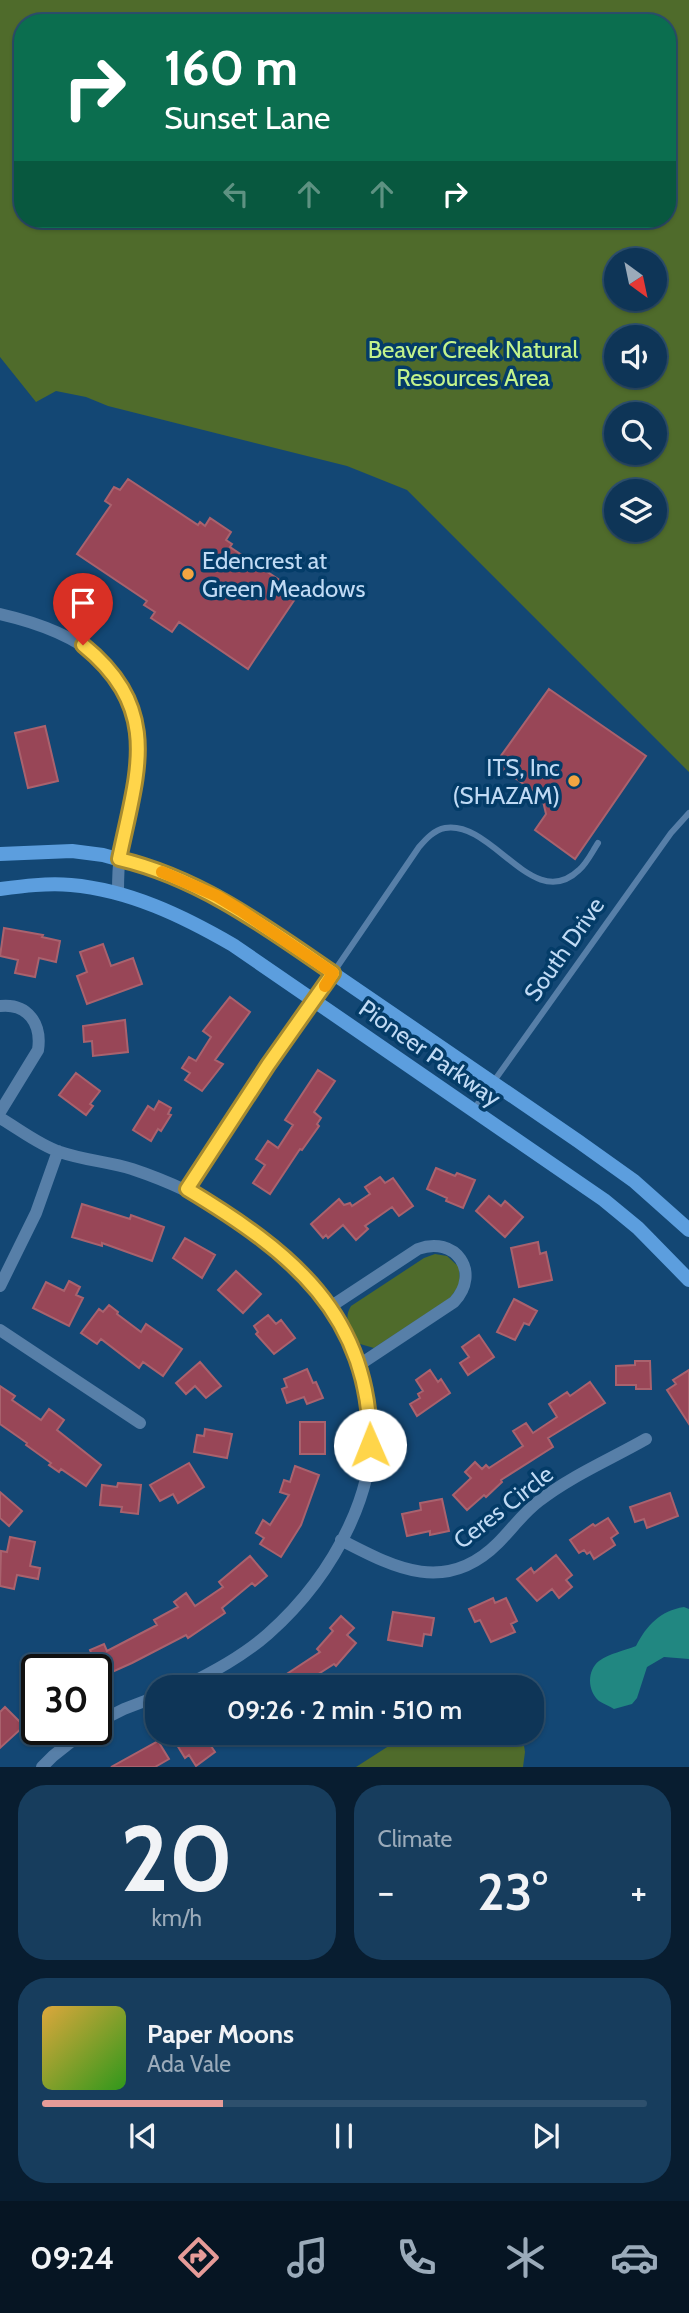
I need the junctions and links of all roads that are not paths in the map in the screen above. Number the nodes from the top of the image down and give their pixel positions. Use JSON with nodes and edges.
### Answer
{"nodes":[{"id":1,"x":0,"y":614,"type":"edge"},
{"id":2,"x":689,"y":813,"type":"edge"},
{"id":3,"x":598,"y":844,"type":"dead end"},
{"id":4,"x":0,"y":854,"type":"edge"},
{"id":5,"x":119,"y":859,"type":"junction"},
{"id":6,"x":0,"y":889,"type":"edge"},
{"id":7,"x":118,"y":893,"type":"junction"},
{"id":8,"x":333,"y":973,"type":"junction"},
{"id":9,"x":315,"y":1001,"type":"junction"},
{"id":10,"x":0,"y":1006,"type":"edge"},
{"id":11,"x":494,"y":1083,"type":"junction"},
{"id":12,"x":473,"y":1110,"type":"junction"},
{"id":13,"x":0,"y":1112,"type":"edge"},
{"id":14,"x":0,"y":1118,"type":"edge"},
{"id":15,"x":58,"y":1151,"type":"junction"},
{"id":16,"x":187,"y":1189,"type":"junction"},
{"id":17,"x":689,"y":1230,"type":"edge"},
{"id":18,"x":689,"y":1280,"type":"edge"},
{"id":19,"x":0,"y":1286,"type":"edge"},
{"id":20,"x":330,"y":1307,"type":"junction"},
{"id":21,"x":0,"y":1330,"type":"edge"},
{"id":22,"x":359,"y":1365,"type":"junction"},
{"id":23,"x":140,"y":1423,"type":"dead end"},
{"id":24,"x":646,"y":1439,"type":"dead end"},
{"id":25,"x":341,"y":1540,"type":"junction"},
{"id":26,"x":205,"y":1675,"type":"edge"},
{"id":27,"x":145,"y":1701,"type":"edge"},
{"id":28,"x":112,"y":1715,"type":"edge"},
{"id":29,"x":68,"y":1745,"type":"edge"},
{"id":30,"x":42,"y":1767,"type":"edge"}],
"edges":[{"from":1,"to":5,"type":"street"},
{"from":2,"to":11,"type":"lane","name":"South Drive"},
{"from":3,"to":8,"type":"lane"},
{"from":4,"to":5,"type":"street","name":"Pioneer Parkway"},
{"from":5,"to":7,"type":"street"},
{"from":5,"to":8,"type":"street","name":"Pioneer Parkway"},
{"from":6,"to":7,"type":"street","name":"Pioneer Parkway"},
{"from":7,"to":9,"type":"street","name":"Pioneer Parkway"},
{"from":8,"to":9,"type":"street"},
{"from":8,"to":11,"type":"street","name":"Pioneer Parkway"},
{"from":9,"to":12,"type":"street","name":"Pioneer Parkway"},
{"from":9,"to":16,"type":"street"},
{"from":10,"to":13,"type":"street"},
{"from":11,"to":12,"type":"lane","name":"South Drive"},
{"from":11,"to":17,"type":"street","name":"Pioneer Parkway"},
{"from":12,"to":18,"type":"street","name":"Pioneer Parkway"},
{"from":14,"to":15,"type":"street"},
{"from":15,"to":16,"type":"street"},
{"from":15,"to":19,"type":"street"},
{"from":16,"to":20,"type":"street"},
{"from":20,"to":22,"type":"street"},
{"from":20,"to":22,"type":"street"},
{"from":21,"to":23,"type":"street"},
{"from":22,"to":25,"type":"street"},
{"from":24,"to":25,"type":"street","name":"Ceres Circle"},
{"from":25,"to":26,"type":"street"},
{"from":27,"to":28,"type":"street"},
{"from":29,"to":30,"type":"street"}]}
